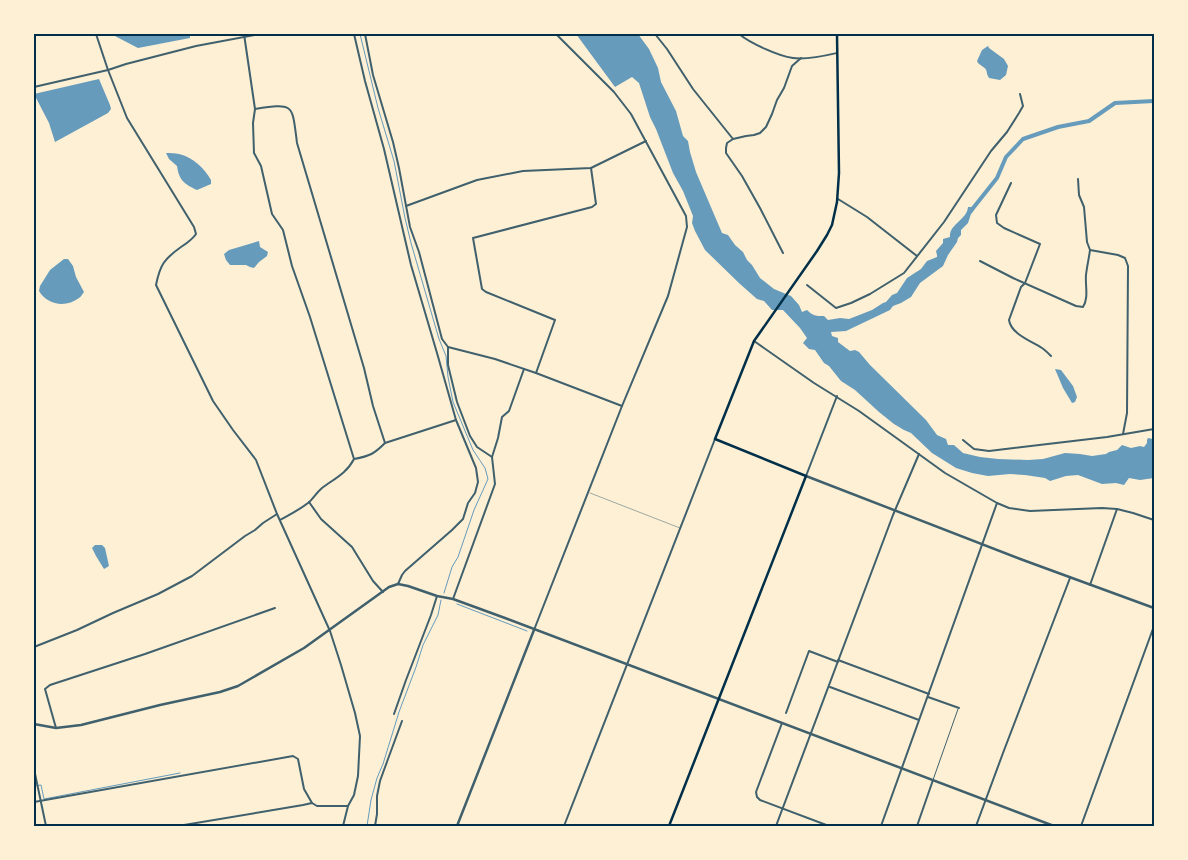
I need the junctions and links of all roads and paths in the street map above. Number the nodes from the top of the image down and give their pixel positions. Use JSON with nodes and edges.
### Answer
{"nodes":[{"id":1,"x":96,"y":34,"type":"edge"},
{"id":2,"x":244,"y":34,"type":"edge"},
{"id":3,"x":260,"y":34,"type":"edge"},
{"id":4,"x":354,"y":34,"type":"edge"},
{"id":5,"x":365,"y":34,"type":"edge"},
{"id":6,"x":556,"y":34,"type":"edge"},
{"id":7,"x":655,"y":34,"type":"edge"},
{"id":8,"x":739,"y":34,"type":"edge"},
{"id":9,"x":837,"y":34,"type":"edge"},
{"id":10,"x":245,"y":38,"type":"junction"},
{"id":11,"x":837,"y":53,"type":"junction"},
{"id":12,"x":802,"y":58,"type":"junction"},
{"id":13,"x":108,"y":70,"type":"junction"},
{"id":14,"x":34,"y":87,"type":"edge"},
{"id":15,"x":1020,"y":94,"type":"dead end"},
{"id":16,"x":255,"y":109,"type":"junction"},
{"id":17,"x":733,"y":139,"type":"junction"},
{"id":18,"x":646,"y":142,"type":"junction"},
{"id":19,"x":591,"y":168,"type":"junction"},
{"id":20,"x":1078,"y":179,"type":"dead end"},
{"id":21,"x":1011,"y":183,"type":"dead end"},
{"id":22,"x":837,"y":198,"type":"junction"},
{"id":23,"x":406,"y":206,"type":"junction"},
{"id":24,"x":1090,"y":250,"type":"junction"},
{"id":25,"x":783,"y":253,"type":"dead end"},
{"id":26,"x":917,"y":256,"type":"junction"},
{"id":27,"x":980,"y":261,"type":"dead end"},
{"id":28,"x":1025,"y":283,"type":"junction"},
{"id":29,"x":807,"y":285,"type":"dead end"},
{"id":30,"x":754,"y":341,"type":"junction"},
{"id":31,"x":448,"y":347,"type":"junction"},
{"id":32,"x":1051,"y":356,"type":"dead end"},
{"id":33,"x":524,"y":369,"type":"junction"},
{"id":34,"x":536,"y":373,"type":"junction"},
{"id":35,"x":837,"y":396,"type":"junction"},
{"id":36,"x":622,"y":406,"type":"junction"},
{"id":37,"x":456,"y":420,"type":"junction"},
{"id":38,"x":1154,"y":429,"type":"edge"},
{"id":39,"x":1123,"y":434,"type":"junction"},
{"id":40,"x":715,"y":439,"type":"junction"},
{"id":41,"x":963,"y":440,"type":"dead end"},
{"id":42,"x":386,"y":443,"type":"junction"},
{"id":43,"x":919,"y":454,"type":"junction"},
{"id":44,"x":492,"y":457,"type":"junction"},
{"id":45,"x":354,"y":459,"type":"junction"},
{"id":46,"x":806,"y":476,"type":"junction"},
{"id":47,"x":588,"y":492,"type":"junction"},
{"id":48,"x":309,"y":502,"type":"junction"},
{"id":49,"x":997,"y":504,"type":"junction"},
{"id":50,"x":1117,"y":509,"type":"junction"},
{"id":51,"x":895,"y":510,"type":"junction"},
{"id":52,"x":278,"y":514,"type":"junction"},
{"id":53,"x":280,"y":520,"type":"junction"},
{"id":54,"x":1154,"y":520,"type":"edge"},
{"id":55,"x":681,"y":528,"type":"junction"},
{"id":56,"x":982,"y":544,"type":"junction"},
{"id":57,"x":1070,"y":578,"type":"junction"},
{"id":58,"x":398,"y":584,"type":"junction"},
{"id":59,"x":1090,"y":585,"type":"junction"},
{"id":60,"x":383,"y":592,"type":"junction"},
{"id":61,"x":437,"y":596,"type":"junction"},
{"id":62,"x":453,"y":599,"type":"junction"},
{"id":63,"x":275,"y":608,"type":"dead end"},
{"id":64,"x":1154,"y":608,"type":"edge"},
{"id":65,"x":1154,"y":626,"type":"edge"},
{"id":66,"x":534,"y":630,"type":"junction"},
{"id":67,"x":330,"y":631,"type":"junction"},
{"id":68,"x":34,"y":647,"type":"edge"},
{"id":69,"x":838,"y":661,"type":"junction"},
{"id":70,"x":627,"y":665,"type":"junction"},
{"id":71,"x":828,"y":687,"type":"junction"},
{"id":72,"x":928,"y":695,"type":"junction"},
{"id":73,"x":719,"y":699,"type":"junction"},
{"id":74,"x":959,"y":708,"type":"joint"},
{"id":75,"x":786,"y":713,"type":"dead end"},
{"id":76,"x":394,"y":714,"type":"dead end"},
{"id":77,"x":919,"y":720,"type":"junction"},
{"id":78,"x":402,"y":721,"type":"dead end"},
{"id":79,"x":782,"y":723,"type":"junction"},
{"id":80,"x":34,"y":724,"type":"edge"},
{"id":81,"x":56,"y":728,"type":"junction"},
{"id":82,"x":811,"y":734,"type":"junction"},
{"id":83,"x":901,"y":768,"type":"junction"},
{"id":84,"x":34,"y":769,"type":"edge"},
{"id":85,"x":934,"y":780,"type":"junction"},
{"id":86,"x":986,"y":800,"type":"junction"},
{"id":87,"x":41,"y":801,"type":"junction"},
{"id":88,"x":34,"y":802,"type":"edge"},
{"id":89,"x":312,"y":803,"type":"junction"},
{"id":90,"x":348,"y":806,"type":"junction"},
{"id":91,"x":783,"y":809,"type":"junction"},
{"id":92,"x":46,"y":826,"type":"edge"},
{"id":93,"x":178,"y":826,"type":"edge"},
{"id":94,"x":343,"y":826,"type":"edge"},
{"id":95,"x":374,"y":826,"type":"edge"},
{"id":96,"x":457,"y":826,"type":"edge"},
{"id":97,"x":564,"y":826,"type":"edge"},
{"id":98,"x":669,"y":826,"type":"edge"},
{"id":99,"x":776,"y":826,"type":"edge"},
{"id":100,"x":829,"y":826,"type":"edge"},
{"id":101,"x":880,"y":826,"type":"edge"},
{"id":102,"x":917,"y":826,"type":"edge"},
{"id":103,"x":976,"y":826,"type":"edge"},
{"id":104,"x":1054,"y":826,"type":"edge"},
{"id":105,"x":1080,"y":826,"type":"edge"}],
"edges":[{"from":1,"to":13,"type":"street"},
{"from":2,"to":10,"type":"street"},
{"from":3,"to":10,"type":"street"},
{"from":4,"to":37,"type":"street"},
{"from":5,"to":23,"type":"street"},
{"from":6,"to":18,"type":"street"},
{"from":7,"to":17,"type":"street"},
{"from":8,"to":12,"type":"street"},
{"from":9,"to":11,"type":"main road"},
{"from":10,"to":13,"type":"street"},
{"from":10,"to":16,"type":"street"},
{"from":11,"to":12,"type":"street"},
{"from":11,"to":22,"type":"main road"},
{"from":12,"to":17,"type":"street"},
{"from":13,"to":14,"type":"street"},
{"from":13,"to":52,"type":"street"},
{"from":15,"to":26,"type":"street"},
{"from":16,"to":42,"type":"street"},
{"from":16,"to":45,"type":"street"},
{"from":17,"to":25,"type":"street"},
{"from":18,"to":19,"type":"street"},
{"from":18,"to":36,"type":"street"},
{"from":19,"to":23,"type":"street"},
{"from":19,"to":34,"type":"street"},
{"from":20,"to":24,"type":"street"},
{"from":21,"to":28,"type":"street"},
{"from":22,"to":26,"type":"street"},
{"from":22,"to":30,"type":"main road"},
{"from":23,"to":31,"type":"street"},
{"from":24,"to":28,"type":"street"},
{"from":24,"to":39,"type":"street"},
{"from":26,"to":29,"type":"street"},
{"from":27,"to":28,"type":"street"},
{"from":28,"to":32,"type":"street"},
{"from":30,"to":35,"type":"street"},
{"from":30,"to":40,"type":"main road"},
{"from":31,"to":33,"type":"street"},
{"from":31,"to":44,"type":"street"},
{"from":33,"to":34,"type":"street"},
{"from":33,"to":44,"type":"street"},
{"from":34,"to":36,"type":"street"},
{"from":35,"to":43,"type":"street"},
{"from":35,"to":46,"type":"street"},
{"from":36,"to":47,"type":"street"},
{"from":37,"to":42,"type":"street"},
{"from":37,"to":58,"type":"street"},
{"from":38,"to":39,"type":"street"},
{"from":39,"to":41,"type":"street"},
{"from":40,"to":46,"type":"main road"},
{"from":40,"to":55,"type":"street"},
{"from":42,"to":45,"type":"street"},
{"from":43,"to":49,"type":"street"},
{"from":43,"to":51,"type":"street"},
{"from":44,"to":62,"type":"street"},
{"from":45,"to":48,"type":"street"},
{"from":46,"to":51,"type":"street"},
{"from":46,"to":73,"type":"main road"},
{"from":47,"to":55,"type":"lane"},
{"from":47,"to":66,"type":"street"},
{"from":48,"to":53,"type":"street"},
{"from":48,"to":60,"type":"street"},
{"from":49,"to":50,"type":"street"},
{"from":49,"to":56,"type":"street"},
{"from":50,"to":54,"type":"street"},
{"from":50,"to":59,"type":"street"},
{"from":51,"to":56,"type":"street"},
{"from":51,"to":69,"type":"street"},
{"from":52,"to":53,"type":"street"},
{"from":52,"to":68,"type":"street"},
{"from":53,"to":67,"type":"street"},
{"from":55,"to":70,"type":"street"},
{"from":56,"to":57,"type":"street"},
{"from":56,"to":72,"type":"street"},
{"from":57,"to":59,"type":"street"},
{"from":57,"to":86,"type":"street"},
{"from":58,"to":60,"type":"street"},
{"from":58,"to":61,"type":"street"},
{"from":59,"to":64,"type":"street"},
{"from":60,"to":67,"type":"street"},
{"from":61,"to":62,"type":"street"},
{"from":61,"to":76,"type":"street"},
{"from":62,"to":66,"type":"street"},
{"from":63,"to":81,"type":"street"},
{"from":65,"to":105,"type":"street"},
{"from":66,"to":70,"type":"street"},
{"from":66,"to":96,"type":"street"},
{"from":67,"to":81,"type":"street"},
{"from":67,"to":90,"type":"street"},
{"from":69,"to":71,"type":"street"},
{"from":69,"to":72,"type":"street"},
{"from":69,"to":75,"type":"street"},
{"from":70,"to":73,"type":"street"},
{"from":70,"to":97,"type":"street"},
{"from":71,"to":77,"type":"street"},
{"from":71,"to":82,"type":"street"},
{"from":72,"to":74,"type":"street"},
{"from":72,"to":77,"type":"street"},
{"from":73,"to":79,"type":"street"},
{"from":73,"to":98,"type":"main road"},
{"from":74,"to":85,"type":"street"},
{"from":77,"to":83,"type":"street"},
{"from":78,"to":95,"type":"street"},
{"from":79,"to":82,"type":"street"},
{"from":79,"to":91,"type":"street"},
{"from":80,"to":81,"type":"street"},
{"from":82,"to":83,"type":"street"},
{"from":82,"to":91,"type":"street"},
{"from":83,"to":85,"type":"street"},
{"from":83,"to":101,"type":"street"},
{"from":84,"to":87,"type":"street"},
{"from":85,"to":86,"type":"street"},
{"from":85,"to":102,"type":"street"},
{"from":86,"to":103,"type":"street"},
{"from":86,"to":104,"type":"street"},
{"from":87,"to":88,"type":"street"},
{"from":87,"to":89,"type":"street"},
{"from":87,"to":92,"type":"street"},
{"from":89,"to":90,"type":"street"},
{"from":89,"to":93,"type":"street"},
{"from":90,"to":94,"type":"street"},
{"from":91,"to":99,"type":"street"},
{"from":91,"to":100,"type":"street"}]}
